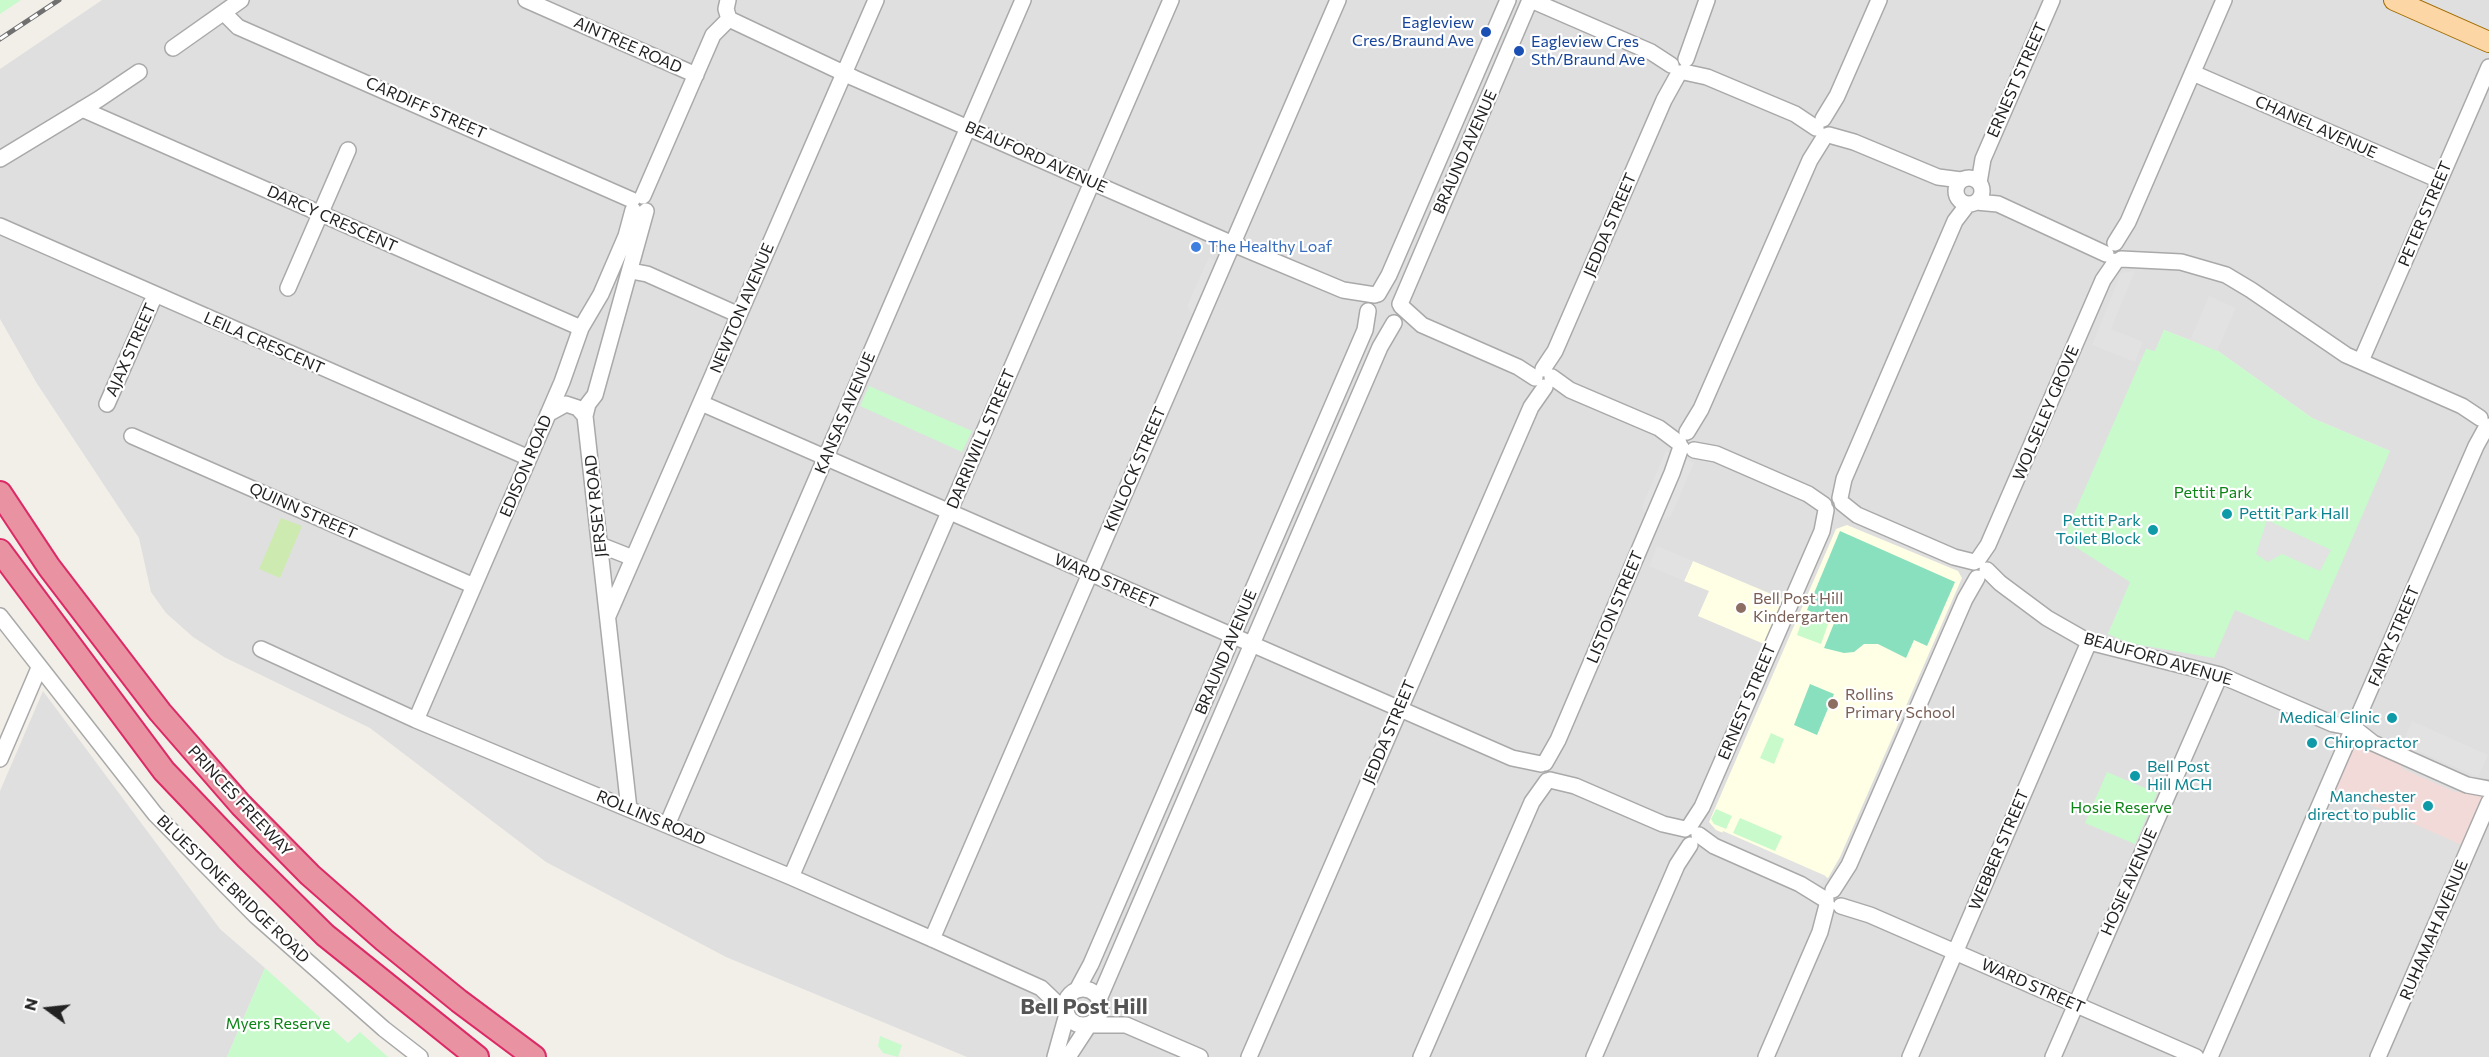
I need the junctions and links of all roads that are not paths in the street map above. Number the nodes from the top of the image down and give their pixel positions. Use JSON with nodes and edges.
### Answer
{"nodes":[{"id":1,"x":241,"y":0,"type":"edge"},
{"id":2,"x":526,"y":0,"type":"edge"},
{"id":3,"x":728,"y":0,"type":"edge"},
{"id":4,"x":876,"y":0,"type":"edge"},
{"id":5,"x":1023,"y":0,"type":"edge"},
{"id":6,"x":1171,"y":0,"type":"edge"},
{"id":7,"x":1338,"y":0,"type":"edge"},
{"id":8,"x":1508,"y":0,"type":"edge"},
{"id":9,"x":1531,"y":0,"type":"edge"},
{"id":10,"x":1707,"y":0,"type":"edge"},
{"id":11,"x":1879,"y":0,"type":"edge"},
{"id":12,"x":2052,"y":0,"type":"edge"},
{"id":13,"x":2224,"y":0,"type":"edge"},
{"id":14,"x":2394,"y":0,"type":"edge"},
{"id":15,"x":224,"y":13,"type":"junction"},
{"id":16,"x":729,"y":20,"type":"junction"},
{"id":17,"x":2489,"y":42,"type":"edge"},
{"id":18,"x":173,"y":48,"type":"dead end"},
{"id":19,"x":1679,"y":64,"type":"junction"},
{"id":20,"x":2489,"y":67,"type":"edge"},
{"id":21,"x":139,"y":72,"type":"dead end"},
{"id":22,"x":844,"y":73,"type":"junction"},
{"id":23,"x":2193,"y":73,"type":"junction"},
{"id":24,"x":696,"y":75,"type":"junction"},
{"id":25,"x":82,"y":109,"type":"junction"},
{"id":26,"x":968,"y":127,"type":"junction"},
{"id":27,"x":1824,"y":127,"type":"junction"},
{"id":28,"x":348,"y":150,"type":"dead end"},
{"id":29,"x":0,"y":159,"type":"edge"},
{"id":30,"x":2439,"y":180,"type":"junction"},
{"id":31,"x":1092,"y":182,"type":"junction"},
{"id":32,"x":1968,"y":191,"type":"junction"},
{"id":33,"x":638,"y":204,"type":"junction"},
{"id":34,"x":321,"y":214,"type":"junction"},
{"id":35,"x":0,"y":226,"type":"edge"},
{"id":36,"x":1233,"y":244,"type":"junction"},
{"id":37,"x":2115,"y":252,"type":"junction"},
{"id":38,"x":631,"y":271,"type":"junction"},
{"id":39,"x":288,"y":288,"type":"dead end"},
{"id":40,"x":1343,"y":290,"type":"junction"},
{"id":41,"x":1377,"y":294,"type":"junction"},
{"id":42,"x":155,"y":296,"type":"junction"},
{"id":43,"x":1401,"y":305,"type":"junction"},
{"id":44,"x":1368,"y":310,"type":"junction"},
{"id":45,"x":739,"y":315,"type":"junction"},
{"id":46,"x":1394,"y":323,"type":"junction"},
{"id":47,"x":1422,"y":325,"type":"junction"},
{"id":48,"x":581,"y":328,"type":"junction"},
{"id":49,"x":2361,"y":361,"type":"junction"},
{"id":50,"x":1544,"y":378,"type":"junction"},
{"id":51,"x":562,"y":382,"type":"junction"},
{"id":52,"x":701,"y":403,"type":"junction"},
{"id":53,"x":107,"y":404,"type":"dead end"},
{"id":54,"x":579,"y":408,"type":"junction"},
{"id":55,"x":548,"y":414,"type":"junction"},
{"id":56,"x":2486,"y":416,"type":"edge"},
{"id":57,"x":132,"y":436,"type":"dead end"},
{"id":58,"x":1688,"y":441,"type":"junction"},
{"id":59,"x":529,"y":458,"type":"junction"},
{"id":60,"x":825,"y":458,"type":"junction"},
{"id":61,"x":0,"y":493,"type":"edge"},
{"id":62,"x":1833,"y":504,"type":"junction"},
{"id":63,"x":950,"y":512,"type":"junction"},
{"id":64,"x":600,"y":545,"type":"junction"},
{"id":65,"x":0,"y":551,"type":"edge"},
{"id":66,"x":633,"y":558,"type":"junction"},
{"id":67,"x":1978,"y":570,"type":"junction"},
{"id":68,"x":1089,"y":573,"type":"junction"},
{"id":69,"x":474,"y":586,"type":"junction"},
{"id":70,"x":0,"y":616,"type":"edge"},
{"id":71,"x":608,"y":616,"type":"junction"},
{"id":72,"x":1233,"y":636,"type":"junction"},
{"id":73,"x":2089,"y":642,"type":"junction"},
{"id":74,"x":1251,"y":644,"type":"junction"},
{"id":75,"x":261,"y":649,"type":"dead end"},
{"id":76,"x":39,"y":668,"type":"junction"},
{"id":77,"x":2220,"y":675,"type":"junction"},
{"id":78,"x":1399,"y":709,"type":"junction"},
{"id":79,"x":416,"y":720,"type":"junction"},
{"id":80,"x":2354,"y":728,"type":"junction"},
{"id":81,"x":0,"y":759,"type":"edge"},
{"id":82,"x":1545,"y":772,"type":"junction"},
{"id":83,"x":2489,"y":789,"type":"edge"},
{"id":84,"x":2489,"y":802,"type":"edge"},
{"id":85,"x":629,"y":809,"type":"junction"},
{"id":86,"x":667,"y":825,"type":"junction"},
{"id":87,"x":1690,"y":836,"type":"junction"},
{"id":88,"x":791,"y":877,"type":"junction"},
{"id":89,"x":1835,"y":899,"type":"junction"},
{"id":90,"x":932,"y":939,"type":"junction"},
{"id":91,"x":1955,"y":952,"type":"junction"},
{"id":92,"x":1041,"y":988,"type":"junction"},
{"id":93,"x":1076,"y":990,"type":"junction"},
{"id":94,"x":1100,"y":1001,"type":"junction"},
{"id":95,"x":2076,"y":1005,"type":"junction"},
{"id":96,"x":1066,"y":1013,"type":"junction"},
{"id":97,"x":1090,"y":1025,"type":"junction"},
{"id":98,"x":1126,"y":1025,"type":"junction"},
{"id":99,"x":420,"y":1057,"type":"edge"},
{"id":100,"x":477,"y":1057,"type":"edge"},
{"id":101,"x":534,"y":1057,"type":"edge"},
{"id":102,"x":1055,"y":1057,"type":"edge"},
{"id":103,"x":1068,"y":1057,"type":"edge"},
{"id":104,"x":1200,"y":1057,"type":"edge"},
{"id":105,"x":1248,"y":1057,"type":"edge"},
{"id":106,"x":1420,"y":1057,"type":"edge"},
{"id":107,"x":1594,"y":1057,"type":"edge"},
{"id":108,"x":1766,"y":1057,"type":"edge"},
{"id":109,"x":1910,"y":1057,"type":"edge"},
{"id":110,"x":2053,"y":1057,"type":"edge"},
{"id":111,"x":2196,"y":1057,"type":"edge"},
{"id":112,"x":2210,"y":1057,"type":"edge"},
{"id":113,"x":2378,"y":1057,"type":"edge"}],
"edges":[{"from":1,"to":15,"type":"street"},
{"from":2,"to":24,"type":"street","name":"AINTREE ROAD"},
{"from":3,"to":16,"type":"street"},
{"from":4,"to":22,"type":"street","name":"NEWTON AVENUE"},
{"from":5,"to":26,"type":"street","name":"KANSAS AVENUE"},
{"from":6,"to":31,"type":"street","name":"DARRIWILL STREET"},
{"from":7,"to":36,"type":"street","name":"KINLOCK STREET"},
{"from":8,"to":41,"type":"street","name":"BRAUND AVENUE"},
{"from":9,"to":19,"type":"street"},
{"from":9,"to":43,"type":"street","name":"BRAUND AVENUE"},
{"from":10,"to":19,"type":"street","name":"JEDDA STREET"},
{"from":11,"to":27,"type":"street","name":"LISTON STREET"},
{"from":12,"to":32,"type":"street","name":"ERNEST STREET"},
{"from":13,"to":23,"type":"street","name":"WOLSELEY GROVE"},
{"from":14,"to":17,"type":"main road"},
{"from":15,"to":18,"type":"street"},
{"from":15,"to":33,"type":"street","name":"CARDIFF STREET"},
{"from":16,"to":22,"type":"street","name":"BEAUFORD AVENUE"},
{"from":16,"to":24,"type":"street","name":"EDISON ROAD"},
{"from":19,"to":27,"type":"street"},
{"from":19,"to":50,"type":"street","name":"JEDDA STREET"},
{"from":20,"to":30,"type":"street","name":"PETER STREET"},
{"from":21,"to":25,"type":"street"},
{"from":22,"to":26,"type":"street","name":"BEAUFORD AVENUE"},
{"from":22,"to":45,"type":"street","name":"NEWTON AVENUE"},
{"from":23,"to":30,"type":"street","name":"CHANEL AVENUE"},
{"from":23,"to":37,"type":"street","name":"WOLSELEY GROVE"},
{"from":24,"to":33,"type":"street","name":"EDISON ROAD"},
{"from":25,"to":29,"type":"street"},
{"from":25,"to":34,"type":"street","name":"DARCY CRESCENT"},
{"from":26,"to":31,"type":"street","name":"BEAUFORD AVENUE"},
{"from":26,"to":60,"type":"street","name":"KANSAS AVENUE"},
{"from":27,"to":32,"type":"street"},
{"from":27,"to":58,"type":"street","name":"LISTON STREET"},
{"from":28,"to":34,"type":"street"},
{"from":30,"to":49,"type":"street","name":"PETER STREET"},
{"from":31,"to":36,"type":"street","name":"BEAUFORD AVENUE"},
{"from":31,"to":63,"type":"street","name":"DARRIWILL STREET"},
{"from":32,"to":37,"type":"street"},
{"from":32,"to":62,"type":"street","name":"ERNEST STREET"},
{"from":33,"to":38,"type":"street"},
{"from":33,"to":48,"type":"street","name":"EDISON ROAD"},
{"from":34,"to":39,"type":"street"},
{"from":34,"to":48,"type":"street","name":"DARCY CRESCENT"},
{"from":35,"to":42,"type":"street","name":"LEILA CRESCENT"},
{"from":36,"to":40,"type":"street","name":"BEAUFORD AVENUE"},
{"from":36,"to":68,"type":"street","name":"KINLOCK STREET"},
{"from":37,"to":49,"type":"street"},
{"from":37,"to":67,"type":"street","name":"WOLSELEY GROVE"},
{"from":38,"to":45,"type":"street"},
{"from":38,"to":54,"type":"street"},
{"from":40,"to":41,"type":"street","name":"BEAUFORD AVENUE"},
{"from":40,"to":44,"type":"street","name":"BEAUFORD AVENUE"},
{"from":41,"to":43,"type":"street"},
{"from":41,"to":44,"type":"street"},
{"from":42,"to":53,"type":"street","name":"AJAX STREET"},
{"from":42,"to":59,"type":"street","name":"LEILA CRESCENT"},
{"from":43,"to":46,"type":"street"},
{"from":43,"to":47,"type":"street","name":"BEAUFORD AVENUE"},
{"from":44,"to":46,"type":"street"},
{"from":44,"to":72,"type":"street","name":"BRAUND AVENUE"},
{"from":45,"to":52,"type":"street","name":"NEWTON AVENUE"},
{"from":46,"to":47,"type":"street","name":"BEAUFORD AVENUE"},
{"from":46,"to":74,"type":"street","name":"BRAUND AVENUE"},
{"from":47,"to":50,"type":"street","name":"BEAUFORD AVENUE"},
{"from":48,"to":51,"type":"street","name":"EDISON ROAD"},
{"from":49,"to":56,"type":"street"},
{"from":50,"to":58,"type":"street","name":"BEAUFORD AVENUE"},
{"from":50,"to":78,"type":"street","name":"JEDDA STREET"},
{"from":51,"to":54,"type":"street","name":"JERSEY ROAD"},
{"from":51,"to":55,"type":"street","name":"EDISON ROAD"},
{"from":52,"to":60,"type":"street","name":"WARD STREET"},
{"from":52,"to":66,"type":"street","name":"NEWTON AVENUE"},
{"from":54,"to":55,"type":"street"},
{"from":54,"to":64,"type":"street","name":"JERSEY ROAD"},
{"from":55,"to":59,"type":"street","name":"EDISON ROAD"},
{"from":56,"to":80,"type":"street","name":"FAIRY STREET"},
{"from":57,"to":69,"type":"street","name":"QUINN STREET"},
{"from":58,"to":62,"type":"street","name":"BEAUFORD AVENUE"},
{"from":58,"to":82,"type":"street","name":"LISTON STREET"},
{"from":59,"to":69,"type":"street","name":"EDISON ROAD"},
{"from":60,"to":63,"type":"street","name":"WARD STREET"},
{"from":60,"to":86,"type":"street","name":"KANSAS AVENUE"},
{"from":61,"to":101,"type":"highway","name":"PRINCES FREEWAY"},
{"from":62,"to":67,"type":"street","name":"BEAUFORD AVENUE"},
{"from":62,"to":87,"type":"street","name":"ERNEST STREET"},
{"from":63,"to":68,"type":"street","name":"WARD STREET"},
{"from":63,"to":88,"type":"street","name":"DARRIWILL STREET"},
{"from":64,"to":66,"type":"street"},
{"from":64,"to":71,"type":"street","name":"JERSEY ROAD"},
{"from":65,"to":100,"type":"highway","name":"PRINCES FREEWAY"},
{"from":66,"to":71,"type":"street","name":"NEWTON AVENUE"},
{"from":67,"to":73,"type":"street","name":"BEAUFORD AVENUE"},
{"from":67,"to":89,"type":"street","name":"WOLSELEY GROVE"},
{"from":68,"to":72,"type":"street","name":"WARD STREET"},
{"from":68,"to":90,"type":"street","name":"KINLOCK STREET"},
{"from":69,"to":79,"type":"street","name":"EDISON ROAD"},
{"from":70,"to":76,"type":"street","name":"BLUESTONE BRIDGE ROAD"},
{"from":71,"to":85,"type":"street","name":"JERSEY ROAD"},
{"from":72,"to":74,"type":"street","name":"WARD STREET"},
{"from":72,"to":93,"type":"street","name":"BRAUND AVENUE"},
{"from":73,"to":77,"type":"street","name":"BEAUFORD AVENUE"},
{"from":73,"to":91,"type":"street","name":"WEBBER STREET"},
{"from":74,"to":78,"type":"street","name":"WARD STREET"},
{"from":74,"to":94,"type":"street","name":"BRAUND AVENUE"},
{"from":75,"to":79,"type":"street","name":"ROLLINS ROAD"},
{"from":76,"to":81,"type":"street"},
{"from":76,"to":99,"type":"street","name":"BLUESTONE BRIDGE ROAD"},
{"from":77,"to":80,"type":"street","name":"BEAUFORD AVENUE"},
{"from":77,"to":95,"type":"street","name":"HOSIE AVENUE"},
{"from":78,"to":82,"type":"street","name":"WARD STREET"},
{"from":78,"to":105,"type":"street","name":"JEDDA STREET"},
{"from":79,"to":85,"type":"street","name":"ROLLINS ROAD"},
{"from":80,"to":83,"type":"street","name":"BEAUFORD AVENUE"},
{"from":80,"to":112,"type":"street","name":"FAIRY STREET"},
{"from":82,"to":87,"type":"street","name":"WARD STREET"},
{"from":82,"to":106,"type":"street","name":"LISTON STREET"},
{"from":84,"to":113,"type":"street","name":"RUHAMAH AVENUE"},
{"from":85,"to":86,"type":"street","name":"ROLLINS ROAD"},
{"from":86,"to":88,"type":"street","name":"ROLLINS ROAD"},
{"from":87,"to":89,"type":"street","name":"WARD STREET"},
{"from":87,"to":107,"type":"street","name":"ERNEST STREET"},
{"from":88,"to":90,"type":"street","name":"ROLLINS ROAD"},
{"from":89,"to":91,"type":"street","name":"WARD STREET"},
{"from":89,"to":108,"type":"street","name":"WOLSELEY GROVE"},
{"from":90,"to":92,"type":"street","name":"ROLLINS ROAD"},
{"from":91,"to":95,"type":"street","name":"WARD STREET"},
{"from":91,"to":109,"type":"street","name":"WEBBER STREET"},
{"from":92,"to":93,"type":"street","name":"ROLLINS ROAD"},
{"from":92,"to":96,"type":"street","name":"ROLLINS ROAD"},
{"from":93,"to":94,"type":"street"},
{"from":93,"to":96,"type":"street"},
{"from":94,"to":97,"type":"street"},
{"from":94,"to":98,"type":"street"},
{"from":95,"to":110,"type":"street","name":"HOSIE AVENUE"},
{"from":95,"to":111,"type":"street","name":"WARD STREET"},
{"from":96,"to":97,"type":"street"},
{"from":96,"to":102,"type":"street"},
{"from":97,"to":98,"type":"street"},
{"from":97,"to":103,"type":"street"},
{"from":98,"to":104,"type":"street"}]}
